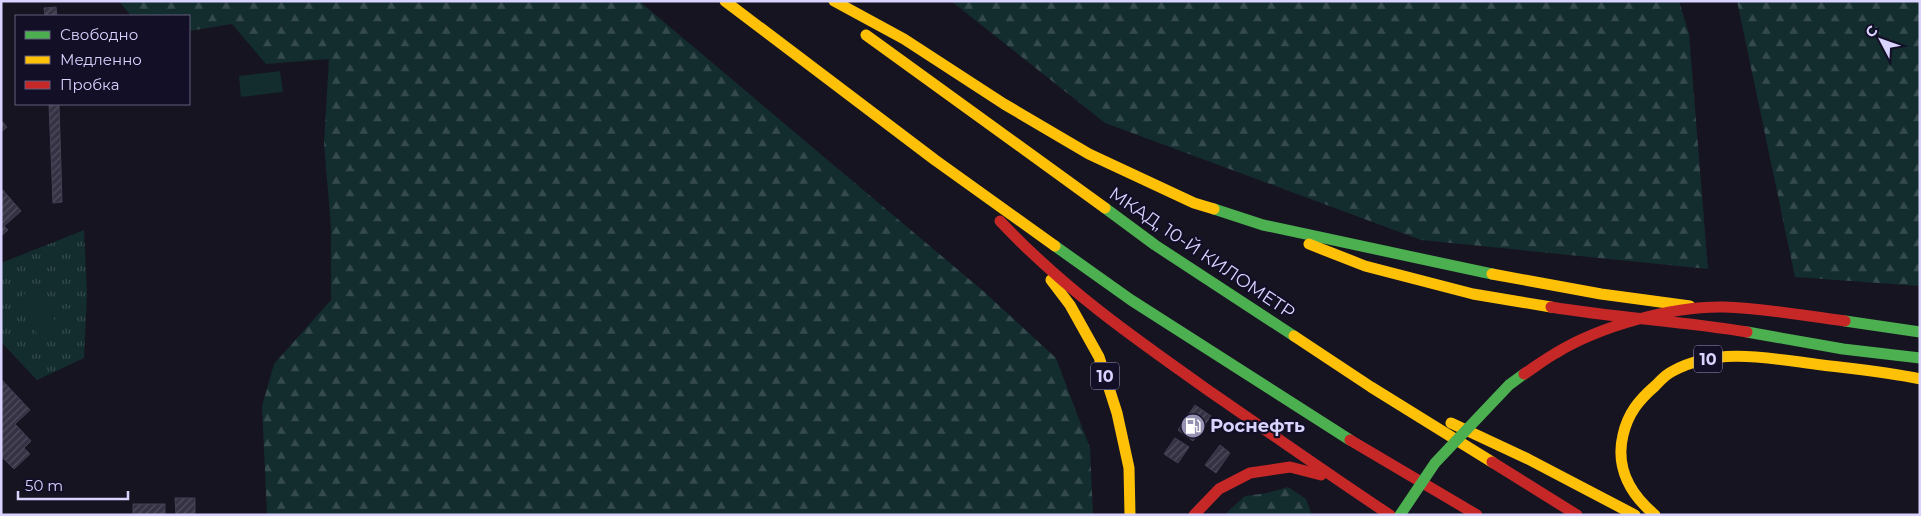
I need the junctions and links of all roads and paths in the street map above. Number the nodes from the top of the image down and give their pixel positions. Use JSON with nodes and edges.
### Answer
{"nodes":[{"id":1,"x":725,"y":1,"type":"edge"},
{"id":2,"x":820,"y":1,"type":"edge"},
{"id":3,"x":834,"y":1,"type":"edge"},
{"id":4,"x":936,"y":160,"type":"junction"},
{"id":5,"x":1263,"y":225,"type":"junction"},
{"id":6,"x":1032,"y":255,"type":"junction"},
{"id":7,"x":1920,"y":332,"type":"edge"},
{"id":8,"x":1920,"y":336,"type":"edge"},
{"id":9,"x":1920,"y":358,"type":"edge"},
{"id":10,"x":1920,"y":379,"type":"edge"},
{"id":11,"x":1371,"y":387,"type":"junction"},
{"id":12,"x":1342,"y":483,"type":"junction"},
{"id":13,"x":1130,"y":515,"type":"edge"},
{"id":14,"x":1194,"y":515,"type":"edge"},
{"id":15,"x":1390,"y":515,"type":"edge"},
{"id":16,"x":1400,"y":515,"type":"edge"},
{"id":17,"x":1477,"y":515,"type":"edge"},
{"id":18,"x":1577,"y":515,"type":"edge"},
{"id":19,"x":1635,"y":515,"type":"edge"},
{"id":20,"x":1655,"y":515,"type":"edge"}],
"edges":[{"from":1,"to":4,"type":"main road"},
{"from":2,"to":11,"type":"main road","name":"МКАД, 10-Й КИЛОМЕТР"},
{"from":3,"to":5,"type":"main road"},
{"from":4,"to":6,"type":"main road","number":"10"},
{"from":4,"to":17,"type":"main road"},
{"from":5,"to":8,"type":"main road"},
{"from":5,"to":9,"type":"main road"},
{"from":6,"to":12,"type":"main road"},
{"from":6,"to":13,"type":"main road","number":"10"},
{"from":7,"to":16,"type":"main road","bridge":true},
{"from":10,"to":20,"type":"main road","number":"10"},
{"from":11,"to":18,"type":"main road","name":"МКАД, 10-Й КИЛОМЕТР"},
{"from":11,"to":19,"type":"main road"},
{"from":12,"to":14,"type":"main road"},
{"from":12,"to":15,"type":"main road"}]}
